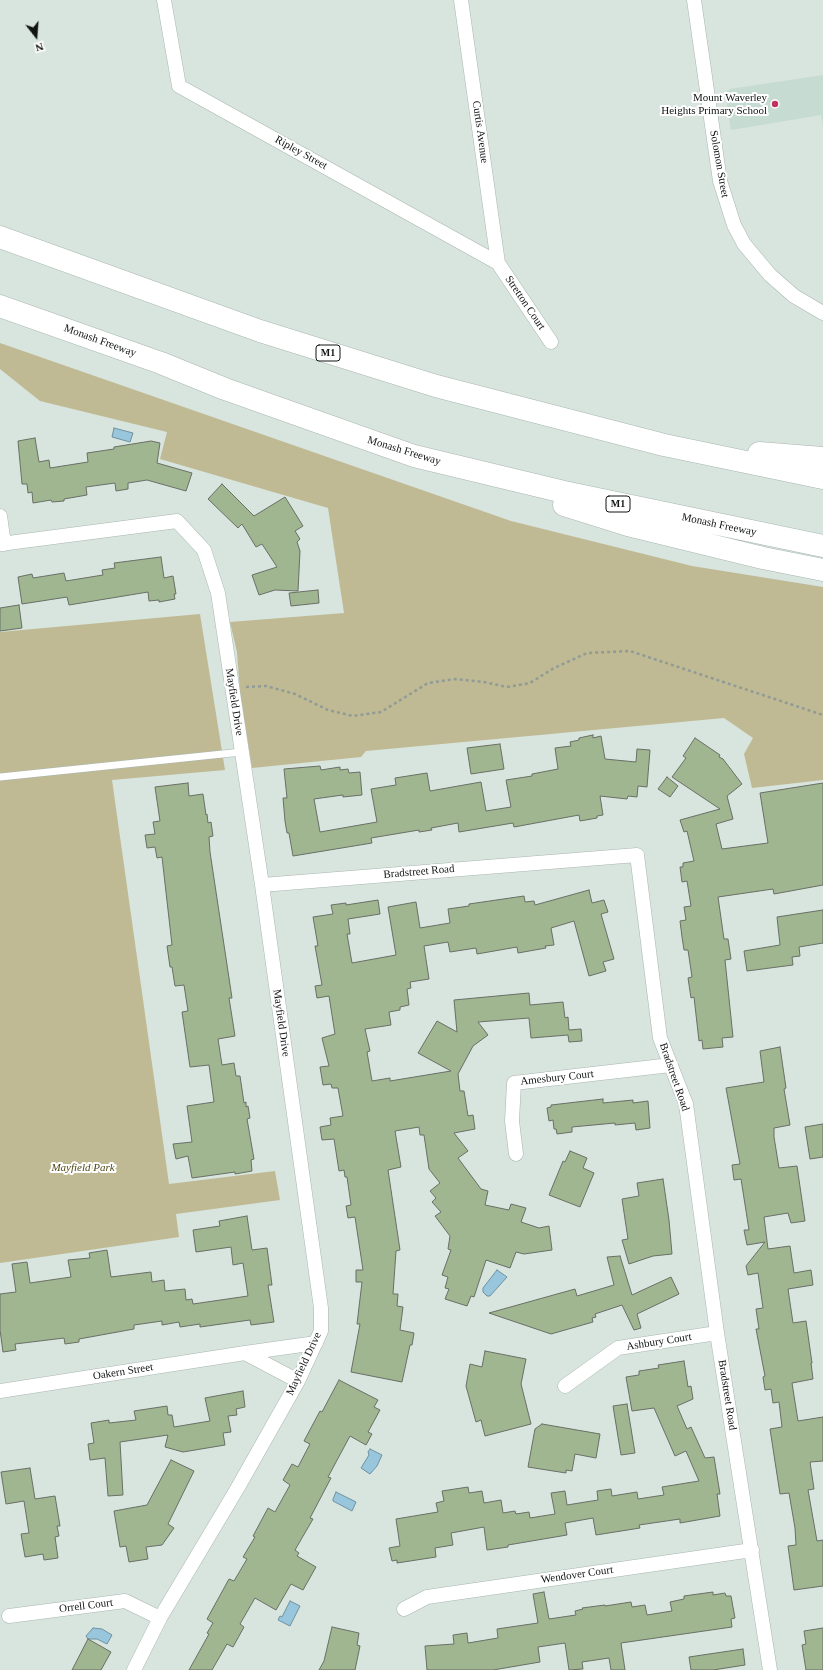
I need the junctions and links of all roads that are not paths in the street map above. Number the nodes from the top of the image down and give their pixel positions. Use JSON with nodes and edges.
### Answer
{"nodes":[{"id":1,"x":164,"y":0,"type":"edge"},
{"id":2,"x":461,"y":0,"type":"edge"},
{"id":3,"x":694,"y":0,"type":"edge"},
{"id":4,"x":0,"y":237,"type":"edge"},
{"id":5,"x":498,"y":263,"type":"junction"},
{"id":6,"x":0,"y":306,"type":"edge"},
{"id":7,"x":823,"y":312,"type":"edge"},
{"id":8,"x":551,"y":342,"type":"dead end"},
{"id":9,"x":664,"y":445,"type":"junction"},
{"id":10,"x":414,"y":456,"type":"junction"},
{"id":11,"x":823,"y":458,"type":"edge"},
{"id":12,"x":823,"y":478,"type":"edge"},
{"id":13,"x":0,"y":516,"type":"edge"},
{"id":14,"x":2,"y":544,"type":"edge"},
{"id":15,"x":823,"y":546,"type":"edge"},
{"id":16,"x":823,"y":570,"type":"edge"},
{"id":17,"x":242,"y":752,"type":"junction"},
{"id":18,"x":0,"y":777,"type":"edge"},
{"id":19,"x":262,"y":885,"type":"junction"},
{"id":20,"x":671,"y":1065,"type":"junction"},
{"id":21,"x":516,"y":1154,"type":"dead end"},
{"id":22,"x":717,"y":1333,"type":"junction"},
{"id":23,"x":316,"y":1343,"type":"junction"},
{"id":24,"x":245,"y":1354,"type":"junction"},
{"id":25,"x":298,"y":1381,"type":"junction"},
{"id":26,"x":564,"y":1386,"type":"dead end"},
{"id":27,"x":0,"y":1391,"type":"edge"},
{"id":28,"x":752,"y":1550,"type":"junction"},
{"id":29,"x":404,"y":1609,"type":"dead end"},
{"id":30,"x":9,"y":1616,"type":"dead end"},
{"id":31,"x":160,"y":1618,"type":"junction"},
{"id":32,"x":134,"y":1670,"type":"edge"},
{"id":33,"x":770,"y":1670,"type":"edge"}],
"edges":[{"from":1,"to":5,"type":"street","name":"Ripley Street"},
{"from":2,"to":5,"type":"street","name":"Curtis Avenue"},
{"from":3,"to":7,"type":"street","name":"Solomon Street"},
{"from":4,"to":9,"type":"highway","number":"M1"},
{"from":5,"to":8,"type":"street","name":"Stretton Court"},
{"from":6,"to":10,"type":"highway","name":"Monash Freeway","number":"M1"},
{"from":9,"to":11,"type":"highway"},
{"from":9,"to":12,"type":"highway","number":"M1"},
{"from":10,"to":15,"type":"highway","name":"Monash Freeway","number":"M1"},
{"from":10,"to":16,"type":"highway"},
{"from":13,"to":14,"type":"street"},
{"from":14,"to":17,"type":"street","name":"Mayfield Drive"},
{"from":17,"to":18,"type":"lane"},
{"from":17,"to":19,"type":"street","name":"Mayfield Drive"},
{"from":19,"to":20,"type":"street","name":"Bradstreet Road"},
{"from":19,"to":23,"type":"street","name":"Mayfield Drive"},
{"from":20,"to":21,"type":"street","name":"Amesbury Court"},
{"from":20,"to":22,"type":"street","name":"Bradstreet Road"},
{"from":22,"to":26,"type":"street","name":"Ashbury Court"},
{"from":22,"to":28,"type":"street","name":"Bradstreet Road"},
{"from":23,"to":24,"type":"street","name":"Oakern Street"},
{"from":23,"to":25,"type":"street","name":"Mayfield Drive"},
{"from":24,"to":25,"type":"street"},
{"from":24,"to":27,"type":"street","name":"Oakern Street"},
{"from":25,"to":31,"type":"street","name":"Mayfield Drive"},
{"from":28,"to":29,"type":"street","name":"Wendover Court"},
{"from":28,"to":33,"type":"street","name":"Bradstreet Road"},
{"from":30,"to":31,"type":"street","name":"Orrell Court"},
{"from":31,"to":32,"type":"street","name":"Mayfield Drive"}]}
